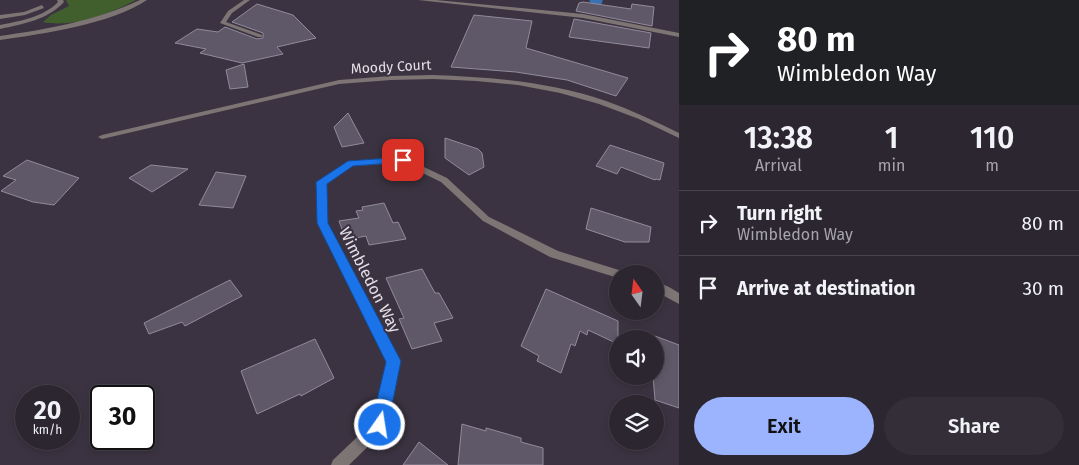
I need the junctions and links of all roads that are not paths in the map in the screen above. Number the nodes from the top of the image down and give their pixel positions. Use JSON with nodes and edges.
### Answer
{"nodes":[{"id":1,"x":58,"y":0,"type":"edge"},
{"id":2,"x":144,"y":0,"type":"edge"},
{"id":3,"x":247,"y":0,"type":"edge"},
{"id":4,"x":422,"y":0,"type":"edge"},
{"id":5,"x":441,"y":1,"type":"edge"},
{"id":6,"x":0,"y":17,"type":"edge"},
{"id":7,"x":0,"y":26,"type":"edge"},
{"id":8,"x":679,"y":35,"type":"edge"},
{"id":9,"x":260,"y":36,"type":"dead end"},
{"id":10,"x":0,"y":38,"type":"edge"},
{"id":11,"x":679,"y":136,"type":"edge"},
{"id":12,"x":102,"y":137,"type":"dead end"},
{"id":13,"x":609,"y":271,"type":"edge"},
{"id":14,"x":664,"y":289,"type":"edge"},
{"id":15,"x":679,"y":299,"type":"edge"},
{"id":16,"x":338,"y":465,"type":"edge"}],
"edges":[{"from":1,"to":6,"type":"street"},
{"from":1,"to":7,"type":"street"},
{"from":2,"to":10,"type":"street"},
{"from":3,"to":9,"type":"street"},
{"from":4,"to":5,"type":"street"},
{"from":5,"to":8,"type":"street"},
{"from":11,"to":12,"type":"street","name":"Moody Court"},
{"from":13,"to":16,"type":"street","name":"Wimbledon Way"},
{"from":14,"to":15,"type":"street"}]}
